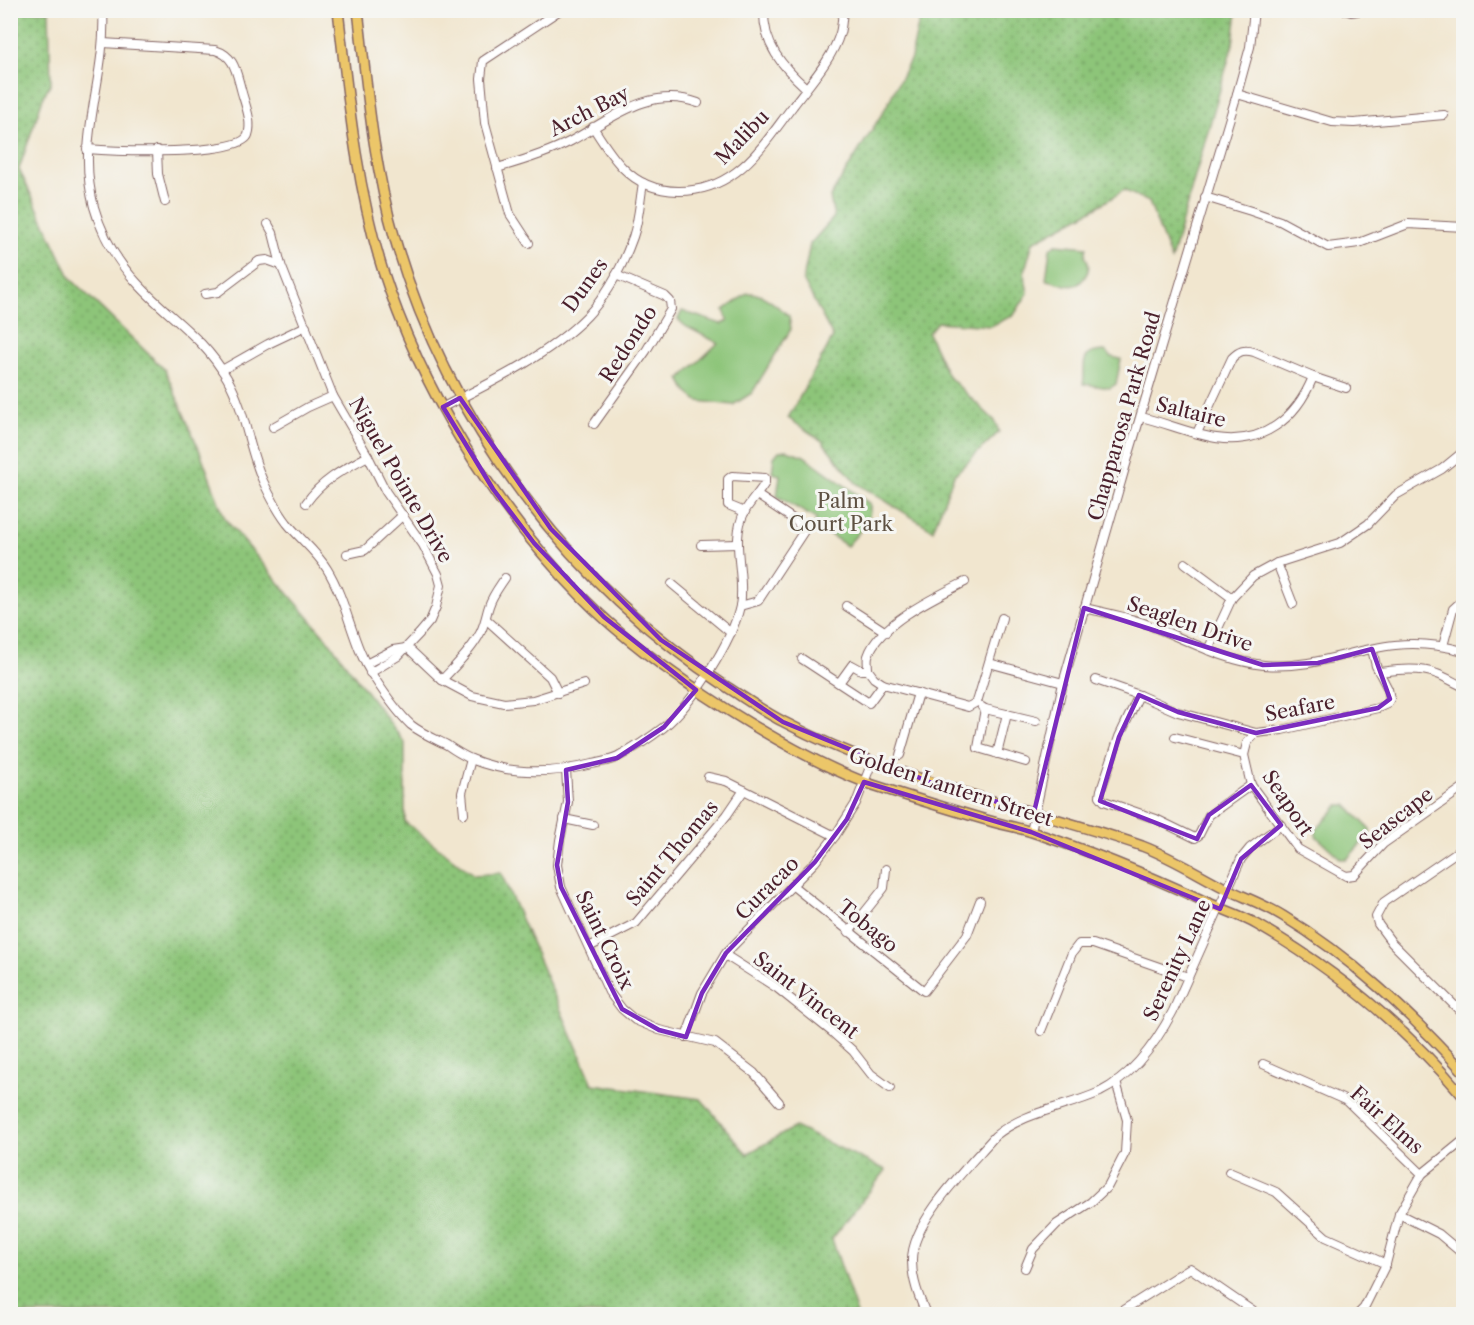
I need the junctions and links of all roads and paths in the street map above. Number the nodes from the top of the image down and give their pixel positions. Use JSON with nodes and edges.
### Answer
{"nodes":[{"id":1,"x":103,"y":10,"type":"edge"},
{"id":2,"x":338,"y":10,"type":"edge"},
{"id":3,"x":358,"y":10,"type":"edge"},
{"id":4,"x":560,"y":10,"type":"edge"},
{"id":5,"x":764,"y":10,"type":"edge"},
{"id":6,"x":843,"y":10,"type":"edge"},
{"id":7,"x":1254,"y":10,"type":"edge"},
{"id":8,"x":1344,"y":10,"type":"edge"},
{"id":9,"x":1364,"y":10,"type":"edge"},
{"id":10,"x":103,"y":43,"type":"junction"},
{"id":11,"x":806,"y":88,"type":"junction"},
{"id":12,"x":1237,"y":94,"type":"junction"},
{"id":13,"x":698,"y":103,"type":"dead end"},
{"id":14,"x":1444,"y":114,"type":"dead end"},
{"id":15,"x":593,"y":127,"type":"junction"},
{"id":16,"x":87,"y":149,"type":"junction"},
{"id":17,"x":157,"y":150,"type":"junction"},
{"id":18,"x":497,"y":168,"type":"junction"},
{"id":19,"x":643,"y":183,"type":"junction"},
{"id":20,"x":1205,"y":197,"type":"junction"},
{"id":21,"x":165,"y":202,"type":"dead end"},
{"id":22,"x":268,"y":224,"type":"dead end"},
{"id":23,"x":1464,"y":227,"type":"edge"},
{"id":24,"x":529,"y":243,"type":"dead end"},
{"id":25,"x":281,"y":265,"type":"junction"},
{"id":26,"x":616,"y":275,"type":"junction"},
{"id":27,"x":205,"y":294,"type":"dead end"},
{"id":28,"x":306,"y":326,"type":"junction"},
{"id":29,"x":222,"y":370,"type":"junction"},
{"id":30,"x":1313,"y":377,"type":"junction"},
{"id":31,"x":1346,"y":388,"type":"dead end"},
{"id":32,"x":333,"y":396,"type":"junction"},
{"id":33,"x":460,"y":398,"type":"junction"},
{"id":34,"x":443,"y":407,"type":"junction"},
{"id":35,"x":1141,"y":417,"type":"junction"},
{"id":36,"x":594,"y":424,"type":"dead end"},
{"id":37,"x":273,"y":427,"type":"dead end"},
{"id":38,"x":1197,"y":433,"type":"junction"},
{"id":39,"x":1464,"y":451,"type":"edge"},
{"id":40,"x":368,"y":456,"type":"junction"},
{"id":41,"x":757,"y":495,"type":"junction"},
{"id":42,"x":306,"y":503,"type":"dead end"},
{"id":43,"x":745,"y":512,"type":"junction"},
{"id":44,"x":403,"y":515,"type":"junction"},
{"id":45,"x":738,"y":544,"type":"junction"},
{"id":46,"x":701,"y":545,"type":"dead end"},
{"id":47,"x":347,"y":554,"type":"dead end"},
{"id":48,"x":1185,"y":563,"type":"dead end"},
{"id":49,"x":1277,"y":563,"type":"junction"},
{"id":50,"x":505,"y":578,"type":"dead end"},
{"id":51,"x":965,"y":582,"type":"dead end"},
{"id":52,"x":672,"y":584,"type":"dead end"},
{"id":53,"x":1232,"y":598,"type":"junction"},
{"id":54,"x":1464,"y":599,"type":"edge"},
{"id":55,"x":1293,"y":604,"type":"dead end"},
{"id":56,"x":740,"y":606,"type":"junction"},
{"id":57,"x":846,"y":606,"type":"dead end"},
{"id":58,"x":1084,"y":608,"type":"junction"},
{"id":59,"x":1002,"y":618,"type":"dead end"},
{"id":60,"x":487,"y":620,"type":"junction"},
{"id":61,"x":886,"y":632,"type":"junction"},
{"id":62,"x":731,"y":633,"type":"junction"},
{"id":63,"x":1443,"y":646,"type":"junction"},
{"id":64,"x":407,"y":647,"type":"junction"},
{"id":65,"x":1208,"y":650,"type":"junction"},
{"id":66,"x":1372,"y":650,"type":"junction"},
{"id":67,"x":1464,"y":651,"type":"edge"},
{"id":68,"x":802,"y":659,"type":"dead end"},
{"id":69,"x":989,"y":663,"type":"junction"},
{"id":70,"x":366,"y":664,"type":"junction"},
{"id":71,"x":868,"y":670,"type":"junction"},
{"id":72,"x":1379,"y":672,"type":"junction"},
{"id":73,"x":370,"y":673,"type":"junction"},
{"id":74,"x":707,"y":674,"type":"junction"},
{"id":75,"x":442,"y":680,"type":"junction"},
{"id":76,"x":1096,"y":680,"type":"dead end"},
{"id":77,"x":1063,"y":683,"type":"junction"},
{"id":78,"x":584,"y":684,"type":"dead end"},
{"id":79,"x":839,"y":684,"type":"junction"},
{"id":80,"x":883,"y":684,"type":"junction"},
{"id":81,"x":1464,"y":687,"type":"edge"},
{"id":82,"x":696,"y":690,"type":"junction"},
{"id":83,"x":558,"y":693,"type":"junction"},
{"id":84,"x":918,"y":693,"type":"junction"},
{"id":85,"x":1139,"y":695,"type":"junction"},
{"id":86,"x":977,"y":702,"type":"junction"},
{"id":87,"x":985,"y":709,"type":"junction"},
{"id":88,"x":1006,"y":714,"type":"junction"},
{"id":89,"x":1036,"y":721,"type":"dead end"},
{"id":90,"x":1256,"y":733,"type":"junction"},
{"id":91,"x":1175,"y":737,"type":"dead end"},
{"id":92,"x":997,"y":754,"type":"junction"},
{"id":93,"x":900,"y":755,"type":"dead end"},
{"id":94,"x":1244,"y":755,"type":"junction"},
{"id":95,"x":471,"y":759,"type":"junction"},
{"id":96,"x":872,"y":762,"type":"junction"},
{"id":97,"x":1026,"y":762,"type":"dead end"},
{"id":98,"x":566,"y":770,"type":"junction"},
{"id":99,"x":708,"y":777,"type":"dead end"},
{"id":100,"x":864,"y":782,"type":"junction"},
{"id":101,"x":1251,"y":784,"type":"junction"},
{"id":102,"x":1464,"y":787,"type":"edge"},
{"id":103,"x":744,"y":790,"type":"junction"},
{"id":104,"x":1035,"y":812,"type":"junction"},
{"id":105,"x":464,"y":814,"type":"dead end"},
{"id":106,"x":564,"y":819,"type":"junction"},
{"id":107,"x":593,"y":825,"type":"dead end"},
{"id":108,"x":1281,"y":825,"type":"junction"},
{"id":109,"x":1031,"y":832,"type":"junction"},
{"id":110,"x":835,"y":836,"type":"junction"},
{"id":111,"x":1464,"y":847,"type":"edge"},
{"id":112,"x":886,"y":869,"type":"dead end"},
{"id":113,"x":1350,"y":876,"type":"joint"},
{"id":114,"x":793,"y":886,"type":"junction"},
{"id":115,"x":1228,"y":889,"type":"junction"},
{"id":116,"x":980,"y":901,"type":"dead end"},
{"id":117,"x":1220,"y":909,"type":"junction"},
{"id":118,"x":849,"y":932,"type":"junction"},
{"id":119,"x":589,"y":947,"type":"junction"},
{"id":120,"x":725,"y":955,"type":"junction"},
{"id":121,"x":1188,"y":977,"type":"junction"},
{"id":122,"x":1464,"y":1015,"type":"edge"},
{"id":123,"x":1041,"y":1031,"type":"dead end"},
{"id":124,"x":686,"y":1037,"type":"junction"},
{"id":125,"x":1263,"y":1064,"type":"dead end"},
{"id":126,"x":1464,"y":1072,"type":"edge"},
{"id":127,"x":1116,"y":1082,"type":"junction"},
{"id":128,"x":890,"y":1088,"type":"dead end"},
{"id":129,"x":1464,"y":1097,"type":"edge"},
{"id":130,"x":779,"y":1102,"type":"dead end"},
{"id":131,"x":1464,"y":1140,"type":"edge"},
{"id":132,"x":1229,"y":1172,"type":"dead end"},
{"id":133,"x":1422,"y":1174,"type":"junction"},
{"id":134,"x":1399,"y":1214,"type":"junction"},
{"id":135,"x":1464,"y":1255,"type":"edge"},
{"id":136,"x":1386,"y":1264,"type":"junction"},
{"id":137,"x":1025,"y":1268,"type":"dead end"},
{"id":138,"x":926,"y":1314,"type":"edge"},
{"id":139,"x":1117,"y":1314,"type":"edge"},
{"id":140,"x":1257,"y":1314,"type":"edge"},
{"id":141,"x":1358,"y":1314,"type":"edge"}],
"edges":[{"from":1,"to":10,"type":"street"},
{"from":2,"to":34,"type":"main road","name":"Golden Lantern Street"},
{"from":3,"to":33,"type":"main road","name":"Golden Lantern Street"},
{"from":4,"to":18,"type":"street"},
{"from":5,"to":11,"type":"street"},
{"from":6,"to":11,"type":"street","name":"Malibu"},
{"from":7,"to":12,"type":"street","name":"Chapparosa Park Road"},
{"from":8,"to":9,"type":"street"},
{"from":10,"to":16,"type":"street"},
{"from":10,"to":17,"type":"street"},
{"from":11,"to":19,"type":"street","name":"Malibu"},
{"from":12,"to":14,"type":"street"},
{"from":12,"to":20,"type":"street","name":"Chapparosa Park Road"},
{"from":13,"to":15,"type":"street","name":"Arch Bay"},
{"from":15,"to":18,"type":"street","name":"Arch Bay"},
{"from":15,"to":19,"type":"street","name":"Malibu"},
{"from":16,"to":17,"type":"street"},
{"from":16,"to":29,"type":"street"},
{"from":17,"to":21,"type":"street"},
{"from":18,"to":24,"type":"street"},
{"from":19,"to":26,"type":"street","name":"Dunes"},
{"from":20,"to":23,"type":"street"},
{"from":20,"to":35,"type":"street","name":"Chapparosa Park Road"},
{"from":22,"to":25,"type":"street","name":"Niguel Pointe Drive"},
{"from":25,"to":27,"type":"street"},
{"from":25,"to":28,"type":"street","name":"Niguel Pointe Drive"},
{"from":26,"to":33,"type":"street","name":"Dunes"},
{"from":26,"to":36,"type":"street","name":"Redondo"},
{"from":28,"to":29,"type":"street"},
{"from":28,"to":32,"type":"street","name":"Niguel Pointe Drive"},
{"from":29,"to":70,"type":"street"},
{"from":30,"to":31,"type":"street"},
{"from":30,"to":38,"type":"street","name":"Saltaire"},
{"from":30,"to":38,"type":"street"},
{"from":32,"to":37,"type":"street"},
{"from":32,"to":40,"type":"street","name":"Niguel Pointe Drive"},
{"from":33,"to":34,"type":"street","name":"Dunes"},
{"from":33,"to":74,"type":"main road","name":"Golden Lantern Street"},
{"from":34,"to":82,"type":"main road","name":"Golden Lantern Street"},
{"from":35,"to":38,"type":"street","name":"Saltaire"},
{"from":35,"to":58,"type":"street","name":"Chapparosa Park Road"},
{"from":39,"to":49,"type":"street"},
{"from":40,"to":42,"type":"street"},
{"from":40,"to":44,"type":"street","name":"Niguel Pointe Drive"},
{"from":41,"to":43,"type":"street"},
{"from":41,"to":43,"type":"street"},
{"from":41,"to":56,"type":"street"},
{"from":43,"to":45,"type":"street"},
{"from":44,"to":47,"type":"street"},
{"from":44,"to":64,"type":"street","name":"Niguel Pointe Drive"},
{"from":45,"to":46,"type":"street"},
{"from":45,"to":56,"type":"street"},
{"from":48,"to":53,"type":"street"},
{"from":49,"to":53,"type":"street"},
{"from":49,"to":55,"type":"street"},
{"from":50,"to":60,"type":"street"},
{"from":51,"to":61,"type":"street"},
{"from":52,"to":62,"type":"street"},
{"from":53,"to":65,"type":"street"},
{"from":54,"to":63,"type":"street"},
{"from":56,"to":62,"type":"street"},
{"from":57,"to":61,"type":"street"},
{"from":58,"to":65,"type":"street","name":"Seaglen Drive"},
{"from":58,"to":77,"type":"street","name":"Chapparosa Park Road"},
{"from":59,"to":69,"type":"street"},
{"from":60,"to":75,"type":"street"},
{"from":60,"to":83,"type":"street"},
{"from":61,"to":71,"type":"street"},
{"from":62,"to":74,"type":"street"},
{"from":63,"to":66,"type":"street","name":"Seaglen Drive"},
{"from":63,"to":67,"type":"street","name":"Seaglen Drive"},
{"from":64,"to":70,"type":"street","name":"Niguel Pointe Drive"},
{"from":64,"to":73,"type":"street","name":"Niguel Pointe Drive"},
{"from":64,"to":75,"type":"street"},
{"from":65,"to":66,"type":"street","name":"Seaglen Drive"},
{"from":66,"to":72,"type":"street","name":"Seafare"},
{"from":68,"to":79,"type":"street"},
{"from":69,"to":77,"type":"street"},
{"from":69,"to":86,"type":"street"},
{"from":70,"to":73,"type":"street"},
{"from":71,"to":79,"type":"street"},
{"from":71,"to":80,"type":"street"},
{"from":72,"to":81,"type":"street"},
{"from":72,"to":90,"type":"street","name":"Seafare"},
{"from":73,"to":95,"type":"street"},
{"from":74,"to":82,"type":"street"},
{"from":74,"to":96,"type":"main road","name":"Golden Lantern Street"},
{"from":75,"to":83,"type":"street"},
{"from":76,"to":85,"type":"street","name":"Seafare"},
{"from":77,"to":104,"type":"street","name":"Chapparosa Park Road"},
{"from":78,"to":83,"type":"street"},
{"from":79,"to":80,"type":"street"},
{"from":80,"to":84,"type":"street"},
{"from":82,"to":98,"type":"street"},
{"from":82,"to":100,"type":"main road","name":"Golden Lantern Street"},
{"from":84,"to":86,"type":"street"},
{"from":84,"to":93,"type":"street"},
{"from":85,"to":90,"type":"street","name":"Seafare"},
{"from":85,"to":101,"type":"street"},
{"from":86,"to":87,"type":"street"},
{"from":87,"to":88,"type":"street"},
{"from":87,"to":92,"type":"street"},
{"from":88,"to":89,"type":"street"},
{"from":88,"to":92,"type":"street"},
{"from":90,"to":94,"type":"street","name":"Seaport"},
{"from":91,"to":94,"type":"street","name":"Seaport"},
{"from":92,"to":97,"type":"street"},
{"from":94,"to":101,"type":"street","name":"Seaport"},
{"from":95,"to":98,"type":"street"},
{"from":95,"to":105,"type":"street"},
{"from":96,"to":100,"type":"street","name":"Curacao"},
{"from":96,"to":104,"type":"main road","name":"Golden Lantern Street"},
{"from":98,"to":106,"type":"street","name":"Saint Croix"},
{"from":99,"to":103,"type":"street"},
{"from":100,"to":109,"type":"main road","name":"Golden Lantern Street"},
{"from":100,"to":110,"type":"street","name":"Curacao"},
{"from":101,"to":108,"type":"street","name":"Seaport"},
{"from":102,"to":113,"type":"street","name":"Seascape"},
{"from":103,"to":110,"type":"street"},
{"from":103,"to":119,"type":"street","name":"Saint Thomas"},
{"from":104,"to":109,"type":"street","name":"Chapparosa Park Road"},
{"from":104,"to":115,"type":"main road","name":"Golden Lantern Street"},
{"from":106,"to":107,"type":"street"},
{"from":106,"to":119,"type":"street","name":"Saint Croix"},
{"from":108,"to":113,"type":"street","name":"Seaport"},
{"from":108,"to":115,"type":"street","name":"Serenity Lane"},
{"from":109,"to":117,"type":"main road","name":"Golden Lantern Street"},
{"from":110,"to":114,"type":"street","name":"Curacao"},
{"from":111,"to":122,"type":"street"},
{"from":112,"to":118,"type":"street"},
{"from":114,"to":118,"type":"street","name":"Tobago"},
{"from":114,"to":120,"type":"street","name":"Curacao"},
{"from":115,"to":117,"type":"street","name":"Serenity Lane"},
{"from":115,"to":126,"type":"main road","name":"Golden Lantern Street"},
{"from":116,"to":118,"type":"street","name":"Tobago"},
{"from":117,"to":121,"type":"street","name":"Serenity Lane"},
{"from":117,"to":129,"type":"main road","name":"Golden Lantern Street"},
{"from":119,"to":124,"type":"street","name":"Saint Croix"},
{"from":120,"to":124,"type":"street","name":"Curacao"},
{"from":120,"to":128,"type":"street","name":"Saint Vincent"},
{"from":121,"to":123,"type":"street"},
{"from":121,"to":127,"type":"street","name":"Serenity Lane"},
{"from":124,"to":130,"type":"street","name":"Saint Croix"},
{"from":125,"to":133,"type":"street","name":"Fair Elms"},
{"from":127,"to":137,"type":"street"},
{"from":127,"to":138,"type":"street","name":"Serenity Lane"},
{"from":131,"to":133,"type":"street"},
{"from":132,"to":136,"type":"street"},
{"from":133,"to":134,"type":"street"},
{"from":134,"to":135,"type":"street"},
{"from":134,"to":136,"type":"street"},
{"from":136,"to":141,"type":"street"},
{"from":139,"to":140,"type":"street"}]}
